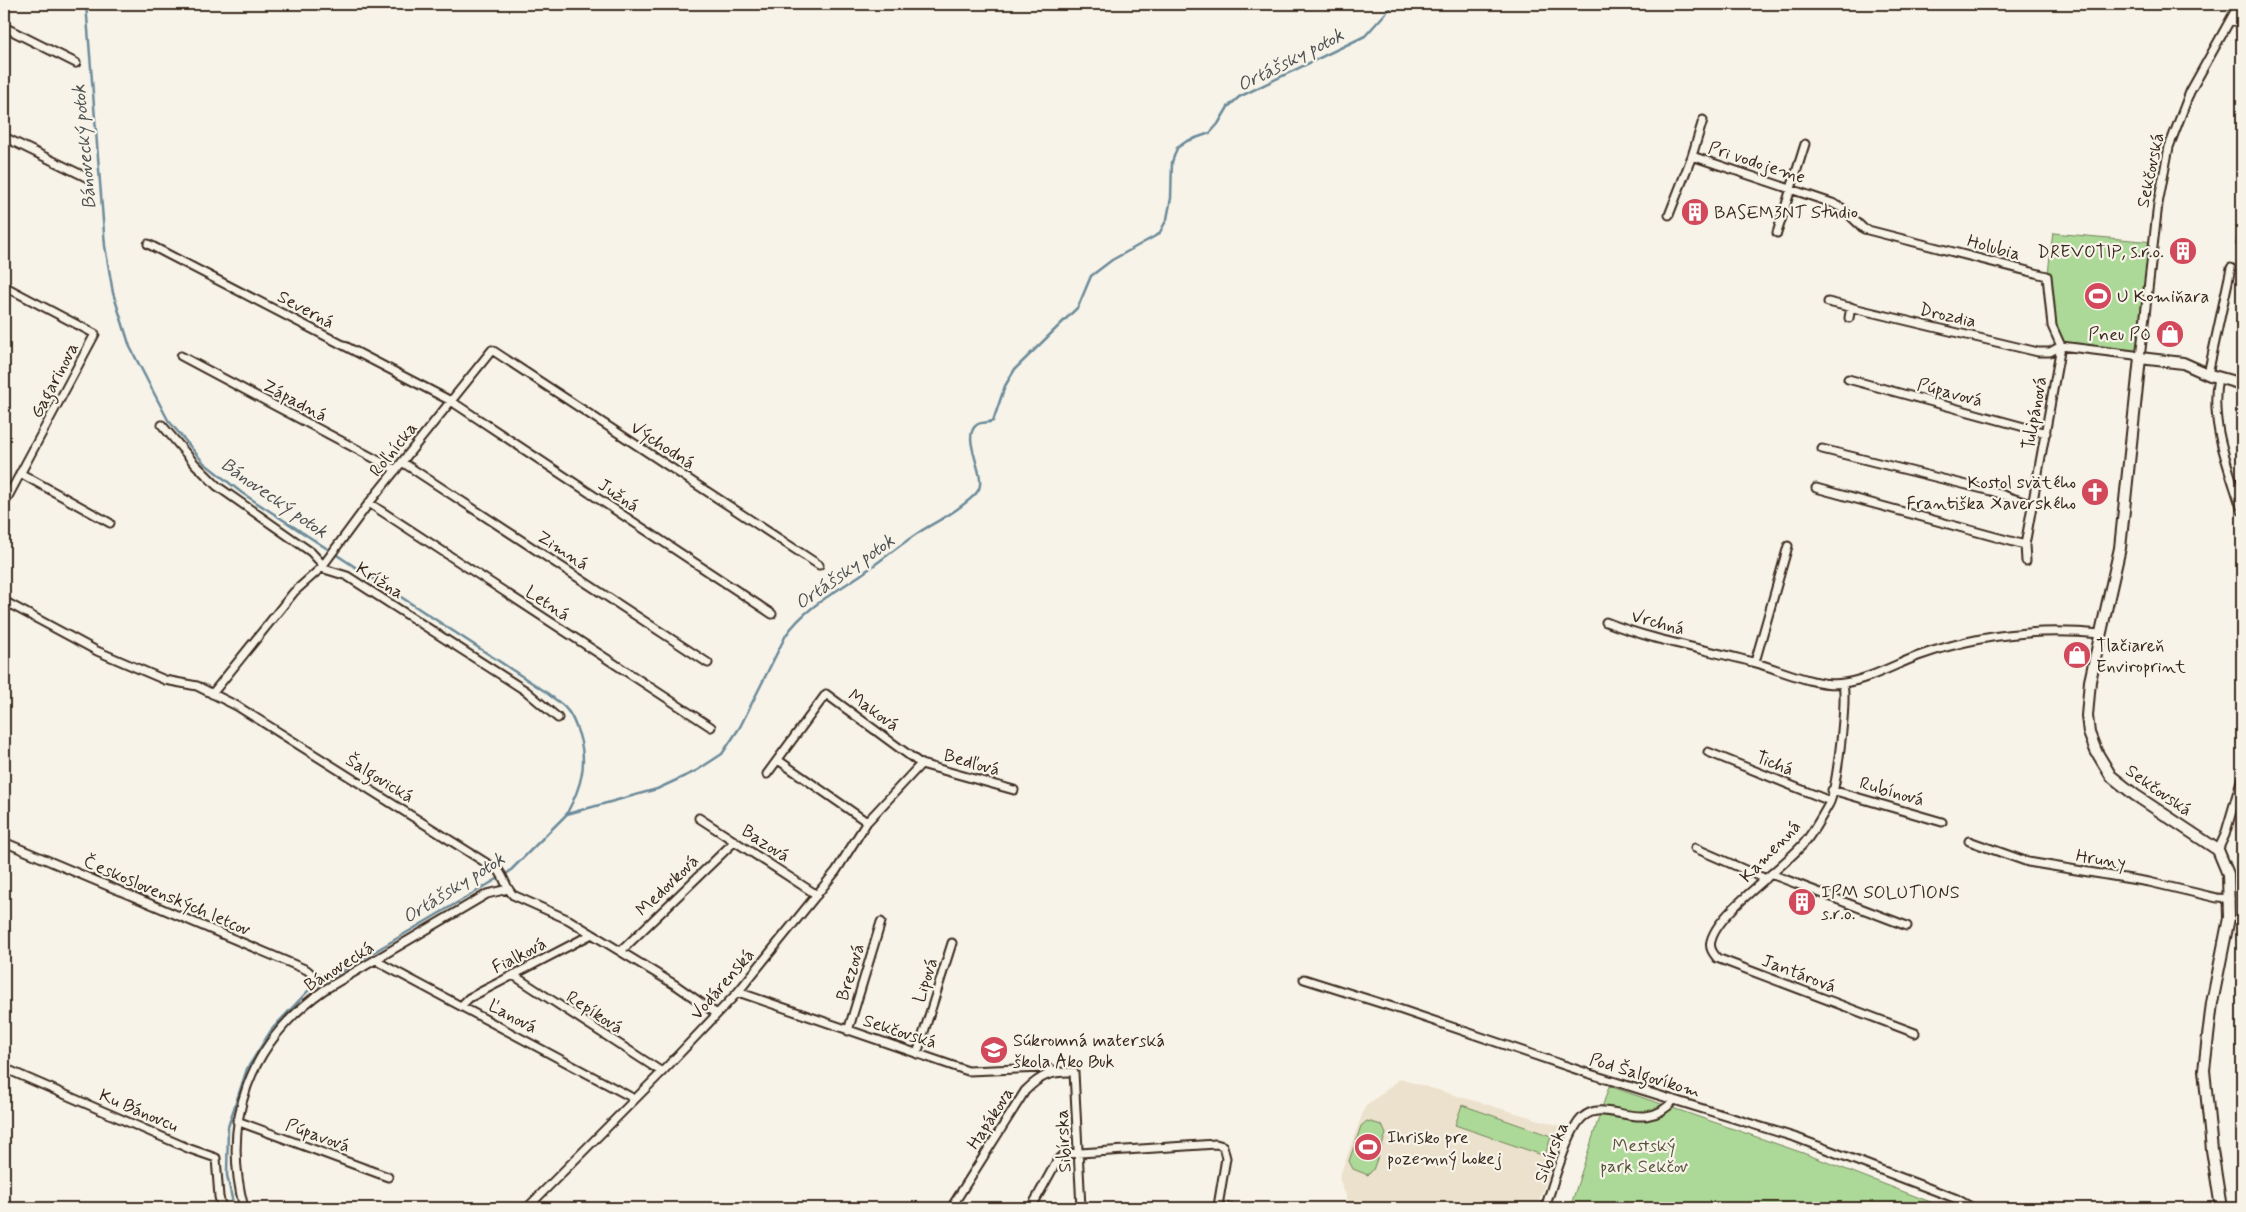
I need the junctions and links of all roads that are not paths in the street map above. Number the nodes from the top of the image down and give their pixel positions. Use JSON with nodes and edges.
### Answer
{"nodes":[{"id":1,"x":2238,"y":4,"type":"edge"},
{"id":2,"x":2230,"y":20,"type":"junction"},
{"id":3,"x":2242,"y":23,"type":"edge"},
{"id":4,"x":4,"y":27,"type":"edge"},
{"id":5,"x":76,"y":63,"type":"dead end"},
{"id":6,"x":1703,"y":120,"type":"dead end"},
{"id":7,"x":4,"y":137,"type":"edge"},
{"id":8,"x":1805,"y":144,"type":"dead end"},
{"id":9,"x":1692,"y":156,"type":"junction"},
{"id":10,"x":88,"y":178,"type":"dead end"},
{"id":11,"x":1790,"y":189,"type":"junction"},
{"id":12,"x":1669,"y":215,"type":"dead end"},
{"id":13,"x":1864,"y":229,"type":"joint"},
{"id":14,"x":1777,"y":232,"type":"dead end"},
{"id":15,"x":148,"y":244,"type":"dead end"},
{"id":16,"x":2232,"y":268,"type":"dead end"},
{"id":17,"x":4,"y":286,"type":"edge"},
{"id":18,"x":1828,"y":302,"type":"dead end"},
{"id":19,"x":1851,"y":307,"type":"junction"},
{"id":20,"x":1849,"y":318,"type":"dead end"},
{"id":21,"x":2061,"y":346,"type":"junction"},
{"id":22,"x":492,"y":350,"type":"joint"},
{"id":23,"x":181,"y":356,"type":"dead end"},
{"id":24,"x":2140,"y":358,"type":"junction"},
{"id":25,"x":2213,"y":376,"type":"junction"},
{"id":26,"x":1848,"y":379,"type":"dead end"},
{"id":27,"x":2242,"y":384,"type":"edge"},
{"id":28,"x":450,"y":401,"type":"junction"},
{"id":29,"x":162,"y":425,"type":"dead end"},
{"id":30,"x":2046,"y":433,"type":"junction"},
{"id":31,"x":1822,"y":449,"type":"dead end"},
{"id":32,"x":402,"y":462,"type":"junction"},
{"id":33,"x":396,"y":470,"type":"junction"},
{"id":34,"x":20,"y":473,"type":"junction"},
{"id":35,"x":1816,"y":488,"type":"dead end"},
{"id":36,"x":369,"y":503,"type":"junction"},
{"id":37,"x":4,"y":504,"type":"edge"},
{"id":38,"x":2032,"y":505,"type":"junction"},
{"id":39,"x":2242,"y":511,"type":"edge"},
{"id":40,"x":110,"y":523,"type":"dead end"},
{"id":41,"x":2025,"y":545,"type":"junction"},
{"id":42,"x":1788,"y":546,"type":"dead end"},
{"id":43,"x":2026,"y":561,"type":"dead end"},
{"id":44,"x":324,"y":564,"type":"junction"},
{"id":45,"x":819,"y":565,"type":"dead end"},
{"id":46,"x":4,"y":601,"type":"edge"},
{"id":47,"x":772,"y":614,"type":"dead end"},
{"id":48,"x":1606,"y":622,"type":"dead end"},
{"id":49,"x":2101,"y":634,"type":"junction"},
{"id":50,"x":1755,"y":662,"type":"junction"},
{"id":51,"x":708,"y":663,"type":"dead end"},
{"id":52,"x":1843,"y":684,"type":"junction"},
{"id":53,"x":212,"y":694,"type":"junction"},
{"id":54,"x":558,"y":718,"type":"dead end"},
{"id":55,"x":711,"y":727,"type":"dead end"},
{"id":56,"x":1708,"y":752,"type":"dead end"},
{"id":57,"x":778,"y":760,"type":"junction"},
{"id":58,"x":921,"y":764,"type":"junction"},
{"id":59,"x":767,"y":774,"type":"dead end"},
{"id":60,"x":2242,"y":777,"type":"edge"},
{"id":61,"x":1014,"y":790,"type":"dead end"},
{"id":62,"x":1832,"y":790,"type":"junction"},
{"id":63,"x":1830,"y":801,"type":"junction"},
{"id":64,"x":699,"y":818,"type":"dead end"},
{"id":65,"x":867,"y":822,"type":"junction"},
{"id":66,"x":1942,"y":822,"type":"dead end"},
{"id":67,"x":735,"y":841,"type":"junction"},
{"id":68,"x":1969,"y":841,"type":"dead end"},
{"id":69,"x":4,"y":842,"type":"edge"},
{"id":70,"x":1695,"y":848,"type":"dead end"},
{"id":71,"x":2218,"y":850,"type":"junction"},
{"id":72,"x":1768,"y":876,"type":"junction"},
{"id":73,"x":508,"y":889,"type":"junction"},
{"id":74,"x":817,"y":895,"type":"junction"},
{"id":75,"x":2230,"y":899,"type":"junction"},
{"id":76,"x":1725,"y":916,"type":"joint"},
{"id":77,"x":881,"y":922,"type":"dead end"},
{"id":78,"x":1907,"y":926,"type":"dead end"},
{"id":79,"x":592,"y":934,"type":"junction"},
{"id":80,"x":952,"y":943,"type":"dead end"},
{"id":81,"x":621,"y":951,"type":"junction"},
{"id":82,"x":378,"y":959,"type":"junction"},
{"id":83,"x":513,"y":975,"type":"junction"},
{"id":84,"x":317,"y":979,"type":"dead end"},
{"id":85,"x":1304,"y":979,"type":"dead end"},
{"id":86,"x":738,"y":992,"type":"junction"},
{"id":87,"x":461,"y":1006,"type":"junction"},
{"id":88,"x":717,"y":1014,"type":"junction"},
{"id":89,"x":848,"y":1031,"type":"junction"},
{"id":90,"x":1915,"y":1033,"type":"dead end"},
{"id":91,"x":917,"y":1054,"type":"junction"},
{"id":92,"x":4,"y":1068,"type":"edge"},
{"id":93,"x":1058,"y":1071,"type":"junction"},
{"id":94,"x":662,"y":1072,"type":"junction"},
{"id":95,"x":1074,"y":1072,"type":"joint"},
{"id":96,"x":1674,"y":1100,"type":"junction"},
{"id":97,"x":633,"y":1101,"type":"junction"},
{"id":98,"x":238,"y":1121,"type":"junction"},
{"id":99,"x":1079,"y":1152,"type":"junction"},
{"id":100,"x":388,"y":1177,"type":"dead end"},
{"id":101,"x":222,"y":1208,"type":"edge"},
{"id":102,"x":244,"y":1208,"type":"edge"},
{"id":103,"x":527,"y":1208,"type":"edge"},
{"id":104,"x":951,"y":1208,"type":"edge"},
{"id":105,"x":1031,"y":1208,"type":"edge"},
{"id":106,"x":1081,"y":1208,"type":"edge"},
{"id":107,"x":1231,"y":1208,"type":"edge"},
{"id":108,"x":1545,"y":1208,"type":"edge"},
{"id":109,"x":1973,"y":1208,"type":"edge"},
{"id":110,"x":2222,"y":1208,"type":"edge"}],
"edges":[{"from":1,"to":2,"type":"street","name":"Sekčovská"},
{"from":2,"to":3,"type":"street"},
{"from":2,"to":24,"type":"street","name":"Sekčovská"},
{"from":4,"to":5,"type":"street"},
{"from":6,"to":9,"type":"street"},
{"from":7,"to":10,"type":"street"},
{"from":8,"to":11,"type":"street"},
{"from":9,"to":11,"type":"street","name":"Pri vodojeme"},
{"from":9,"to":12,"type":"street","name":"Pri vodojeme"},
{"from":11,"to":13,"type":"street","name":"Pri vodojeme"},
{"from":11,"to":14,"type":"street"},
{"from":13,"to":21,"type":"street","name":"Holubia"},
{"from":15,"to":28,"type":"street","name":"Severná"},
{"from":16,"to":25,"type":"street"},
{"from":17,"to":34,"type":"street","name":"Gagarinova"},
{"from":18,"to":19,"type":"street","name":"Drozdia"},
{"from":19,"to":20,"type":"street"},
{"from":19,"to":21,"type":"street","name":"Drozdia"},
{"from":21,"to":24,"type":"street"},
{"from":21,"to":30,"type":"street","name":"Tulipánová"},
{"from":22,"to":28,"type":"street","name":"Roľnícka"},
{"from":22,"to":45,"type":"street","name":"Východná"},
{"from":23,"to":33,"type":"street","name":"Západná"},
{"from":24,"to":25,"type":"street"},
{"from":24,"to":49,"type":"street","name":"Sekčovská"},
{"from":25,"to":27,"type":"street"},
{"from":25,"to":39,"type":"street"},
{"from":26,"to":30,"type":"street","name":"Púpavová"},
{"from":28,"to":32,"type":"street","name":"Roľnícka"},
{"from":28,"to":47,"type":"street","name":"Južná"},
{"from":29,"to":44,"type":"street"},
{"from":30,"to":38,"type":"street","name":"Tulipánová"},
{"from":31,"to":38,"type":"street"},
{"from":32,"to":33,"type":"street","name":"Roľnícka"},
{"from":32,"to":51,"type":"street","name":"Zimná"},
{"from":33,"to":36,"type":"street","name":"Roľnícka"},
{"from":34,"to":37,"type":"street","name":"Gagarinova"},
{"from":34,"to":40,"type":"street"},
{"from":35,"to":41,"type":"street"},
{"from":36,"to":44,"type":"street","name":"Roľnícka"},
{"from":36,"to":55,"type":"street","name":"Letná"},
{"from":38,"to":41,"type":"street","name":"Tulipánová"},
{"from":41,"to":43,"type":"street","name":"Tulipánová"},
{"from":42,"to":50,"type":"street"},
{"from":44,"to":53,"type":"street"},
{"from":44,"to":54,"type":"street","name":"Krížna"},
{"from":46,"to":53,"type":"street","name":"Šalgovická"},
{"from":48,"to":50,"type":"street","name":"Vrchná"},
{"from":49,"to":52,"type":"street"},
{"from":49,"to":71,"type":"street","name":"Sekčovská"},
{"from":50,"to":52,"type":"street"},
{"from":52,"to":62,"type":"street","name":"Kamenná"},
{"from":53,"to":73,"type":"street","name":"Šalgovická"},
{"from":56,"to":63,"type":"street","name":"Tichá"},
{"from":57,"to":58,"type":"street","name":"Maková"},
{"from":57,"to":59,"type":"street","name":"Maková"},
{"from":57,"to":65,"type":"street"},
{"from":58,"to":61,"type":"street","name":"Bedľová"},
{"from":58,"to":65,"type":"street","name":"Vodárenská"},
{"from":60,"to":71,"type":"street"},
{"from":62,"to":63,"type":"street","name":"Kamenná"},
{"from":62,"to":66,"type":"street","name":"Rubínová"},
{"from":63,"to":72,"type":"street","name":"Kamenná"},
{"from":64,"to":67,"type":"street","name":"Bazová"},
{"from":65,"to":74,"type":"street","name":"Vodárenská"},
{"from":67,"to":74,"type":"street","name":"Bazová"},
{"from":67,"to":81,"type":"street","name":"Medovková"},
{"from":68,"to":75,"type":"street","name":"Hruny"},
{"from":69,"to":84,"type":"street","name":"Československých letcov"},
{"from":70,"to":72,"type":"street"},
{"from":71,"to":75,"type":"street"},
{"from":72,"to":76,"type":"street","name":"Kamenná"},
{"from":72,"to":78,"type":"street"},
{"from":73,"to":79,"type":"street"},
{"from":73,"to":82,"type":"street","name":"Bánovecká"},
{"from":74,"to":86,"type":"street","name":"Vodárenská"},
{"from":75,"to":110,"type":"street"},
{"from":76,"to":90,"type":"street","name":"Jantárová"},
{"from":77,"to":89,"type":"street","name":"Brezová"},
{"from":79,"to":81,"type":"street"},
{"from":79,"to":83,"type":"street","name":"Fialková"},
{"from":80,"to":91,"type":"street","name":"Lipová"},
{"from":81,"to":88,"type":"street"},
{"from":82,"to":87,"type":"street","name":"Ľanová"},
{"from":82,"to":98,"type":"street","name":"Bánovecká"},
{"from":83,"to":87,"type":"street","name":"Fialková"},
{"from":83,"to":94,"type":"street","name":"Repíková"},
{"from":85,"to":96,"type":"street","name":"Pod Šalgovíkom"},
{"from":86,"to":88,"type":"street","name":"Vodárenská"},
{"from":86,"to":89,"type":"street","name":"Sekčovská"},
{"from":87,"to":97,"type":"street","name":"Ľanová"},
{"from":88,"to":94,"type":"street","name":"Vodárenská"},
{"from":89,"to":91,"type":"street","name":"Sekčovská"},
{"from":91,"to":93,"type":"street","name":"Sekčovská"},
{"from":92,"to":101,"type":"street","name":"Ku Bánovcu"},
{"from":93,"to":95,"type":"street","name":"Hapákova"},
{"from":93,"to":104,"type":"street","name":"Hapákova"},
{"from":94,"to":97,"type":"street","name":"Vodárenská"},
{"from":95,"to":99,"type":"street","name":"Sibírska"},
{"from":96,"to":108,"type":"street","name":"Sibírska"},
{"from":96,"to":109,"type":"street","name":"Pod Šalgovíkom"},
{"from":97,"to":103,"type":"street","name":"Vodárenská"},
{"from":98,"to":100,"type":"street","name":"Púpavová"},
{"from":98,"to":102,"type":"street","name":"Bánovecká"},
{"from":99,"to":105,"type":"street"},
{"from":99,"to":106,"type":"street","name":"Sibírska"},
{"from":99,"to":107,"type":"street"}]}
